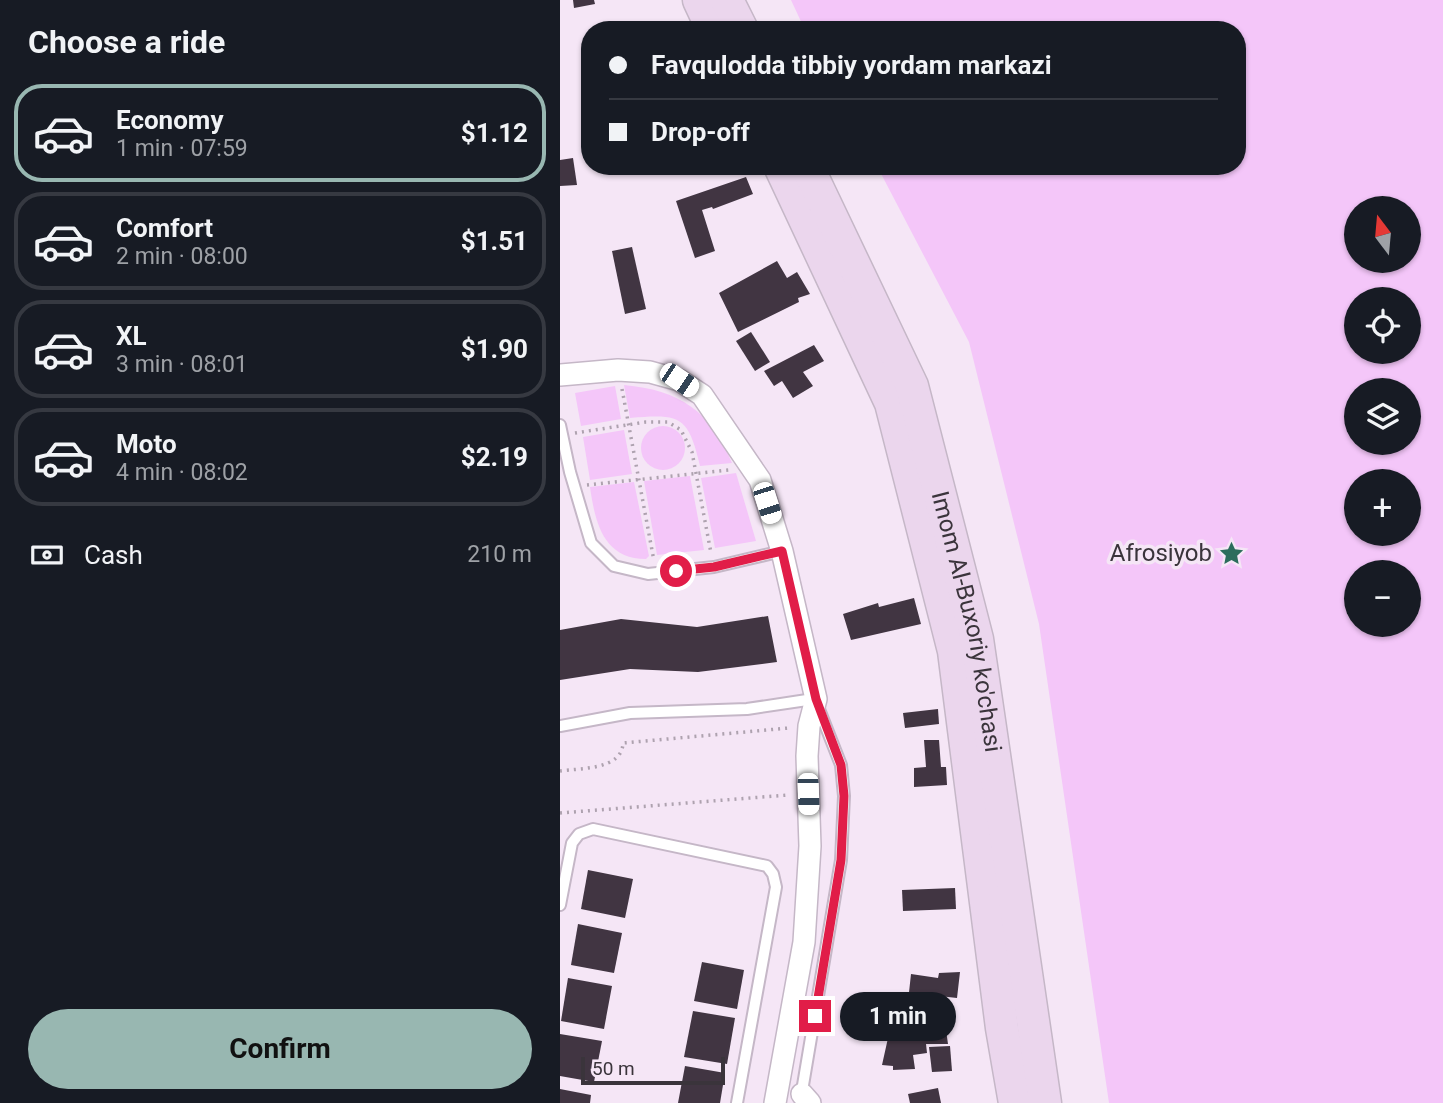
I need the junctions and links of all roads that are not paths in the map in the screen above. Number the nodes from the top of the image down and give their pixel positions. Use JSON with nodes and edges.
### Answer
{"nodes":[{"id":1,"x":699,"y":0,"type":"edge"},
{"id":2,"x":727,"y":0,"type":"edge"},
{"id":3,"x":709,"y":21,"type":"edge"},
{"id":4,"x":737,"y":21,"type":"edge"},
{"id":5,"x":784,"y":175,"type":"edge"},
{"id":6,"x":811,"y":175,"type":"edge"},
{"id":7,"x":560,"y":375,"type":"edge"},
{"id":8,"x":561,"y":430,"type":"edge"},
{"id":9,"x":782,"y":551,"type":"junction"},
{"id":10,"x":811,"y":699,"type":"junction"},
{"id":11,"x":560,"y":726,"type":"edge"},
{"id":12,"x":560,"y":905,"type":"edge"},
{"id":13,"x":804,"y":1100,"type":"edge"},
{"id":14,"x":737,"y":1103,"type":"edge"},
{"id":15,"x":775,"y":1103,"type":"edge"},
{"id":16,"x":1015,"y":1103,"type":"edge"},
{"id":17,"x":1045,"y":1103,"type":"edge"}],
"edges":[{"from":1,"to":3,"type":"main road"},
{"from":2,"to":4,"type":"main road"},
{"from":5,"to":16,"type":"main road","name":"Imom Al-Buxoriy ko'chasi"},
{"from":6,"to":17,"type":"main road","name":"Imom Al-Buxoriy ko'chasi"},
{"from":7,"to":9,"type":"street"},
{"from":8,"to":9,"type":"lane"},
{"from":9,"to":10,"type":"street"},
{"from":10,"to":11,"type":"lane"},
{"from":10,"to":13,"type":"lane"},
{"from":10,"to":15,"type":"street"},
{"from":12,"to":14,"type":"lane"}]}
